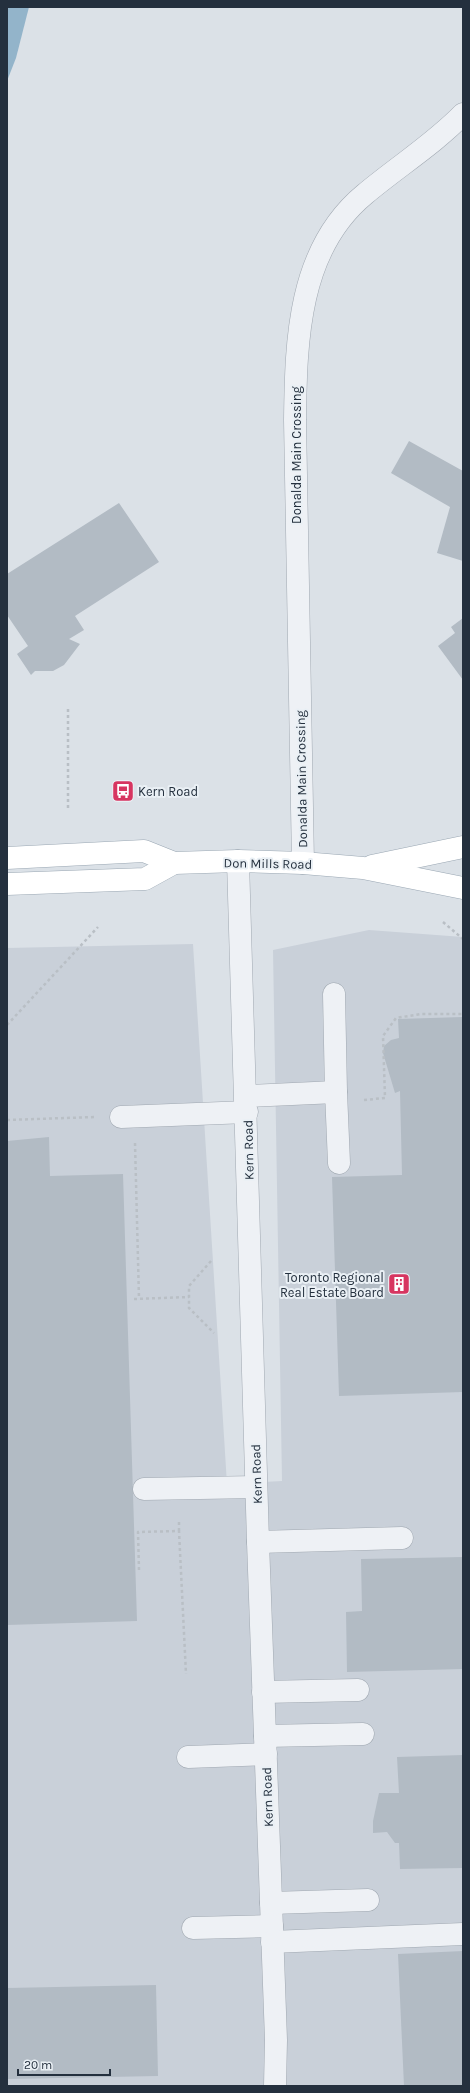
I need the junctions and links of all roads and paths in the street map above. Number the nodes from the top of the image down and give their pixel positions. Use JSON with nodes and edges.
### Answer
{"nodes":[{"id":1,"x":463,"y":114,"type":"edge"},
{"id":2,"x":68,"y":709,"type":"dead end"},
{"id":3,"x":68,"y":808,"type":"dead end"},
{"id":4,"x":463,"y":847,"type":"edge"},
{"id":5,"x":7,"y":858,"type":"edge"},
{"id":6,"x":238,"y":861,"type":"junction"},
{"id":7,"x":174,"y":863,"type":"junction"},
{"id":8,"x":303,"y":863,"type":"junction"},
{"id":9,"x":363,"y":868,"type":"junction"},
{"id":10,"x":7,"y":884,"type":"edge"},
{"id":11,"x":463,"y":888,"type":"edge"},
{"id":12,"x":443,"y":922,"type":"dead end"},
{"id":13,"x":98,"y":927,"type":"dead end"},
{"id":14,"x":463,"y":939,"type":"edge"},
{"id":15,"x":334,"y":994,"type":"dead end"},
{"id":16,"x":463,"y":1014,"type":"edge"},
{"id":17,"x":7,"y":1025,"type":"edge"},
{"id":18,"x":336,"y":1097,"type":"junction"},
{"id":19,"x":246,"y":1104,"type":"junction"},
{"id":20,"x":128,"y":1116,"type":"junction"},
{"id":21,"x":7,"y":1120,"type":"edge"},
{"id":22,"x":339,"y":1163,"type":"dead end"},
{"id":23,"x":211,"y":1261,"type":"dead end"},
{"id":24,"x":189,"y":1297,"type":"junction"},
{"id":25,"x":134,"y":1299,"type":"dead end"},
{"id":26,"x":139,"y":1299,"type":"junction"},
{"id":27,"x":214,"y":1333,"type":"dead end"},
{"id":28,"x":256,"y":1488,"type":"junction"},
{"id":29,"x":144,"y":1489,"type":"dead end"},
{"id":30,"x":179,"y":1520,"type":"dead end"},
{"id":31,"x":179,"y":1530,"type":"junction"},
{"id":32,"x":402,"y":1538,"type":"dead end"},
{"id":33,"x":258,"y":1542,"type":"junction"},
{"id":34,"x":139,"y":1570,"type":"dead end"},
{"id":35,"x":186,"y":1674,"type":"dead end"},
{"id":36,"x":358,"y":1690,"type":"dead end"},
{"id":37,"x":263,"y":1692,"type":"junction"},
{"id":38,"x":363,"y":1734,"type":"dead end"},
{"id":39,"x":265,"y":1745,"type":"junction"},
{"id":40,"x":188,"y":1757,"type":"dead end"},
{"id":41,"x":368,"y":1900,"type":"dead end"},
{"id":42,"x":271,"y":1903,"type":"junction"},
{"id":43,"x":193,"y":1928,"type":"dead end"},
{"id":44,"x":272,"y":1934,"type":"junction"},
{"id":45,"x":463,"y":1934,"type":"edge"},
{"id":46,"x":276,"y":2086,"type":"edge"}],
"edges":[{"from":1,"to":8,"type":"street","name":"Donalda Main Crossing"},
{"from":2,"to":3,"type":"path"},
{"from":4,"to":9,"type":"main road","name":"Don Mills Road"},
{"from":5,"to":7,"type":"main road","name":"Don Mills Road"},
{"from":6,"to":7,"type":"main road","name":"Don Mills Road"},
{"from":6,"to":8,"type":"main road","name":"Don Mills Road"},
{"from":6,"to":19,"type":"street","name":"Kern Road"},
{"from":7,"to":10,"type":"main road","name":"Don Mills Road"},
{"from":8,"to":9,"type":"main road","name":"Don Mills Road"},
{"from":9,"to":11,"type":"main road","name":"Don Mills Road"},
{"from":12,"to":14,"type":"path"},
{"from":13,"to":17,"type":"path"},
{"from":15,"to":18,"type":"street"},
{"from":16,"to":18,"type":"path"},
{"from":18,"to":19,"type":"street"},
{"from":18,"to":22,"type":"street"},
{"from":19,"to":20,"type":"street"},
{"from":19,"to":28,"type":"street","name":"Kern Road"},
{"from":20,"to":21,"type":"path"},
{"from":20,"to":26,"type":"path"},
{"from":23,"to":24,"type":"path"},
{"from":24,"to":26,"type":"path"},
{"from":24,"to":27,"type":"path"},
{"from":25,"to":26,"type":"path"},
{"from":28,"to":29,"type":"street"},
{"from":28,"to":33,"type":"street","name":"Kern Road"},
{"from":30,"to":31,"type":"path"},
{"from":31,"to":34,"type":"path"},
{"from":31,"to":35,"type":"path"},
{"from":32,"to":33,"type":"street"},
{"from":33,"to":37,"type":"street","name":"Kern Road"},
{"from":36,"to":37,"type":"street"},
{"from":37,"to":39,"type":"street","name":"Kern Road"},
{"from":38,"to":39,"type":"street"},
{"from":39,"to":40,"type":"street"},
{"from":39,"to":42,"type":"street","name":"Kern Road"},
{"from":41,"to":42,"type":"street"},
{"from":42,"to":44,"type":"street","name":"Kern Road"},
{"from":43,"to":44,"type":"street"},
{"from":44,"to":45,"type":"street"},
{"from":44,"to":46,"type":"street","name":"Kern Road"}]}
